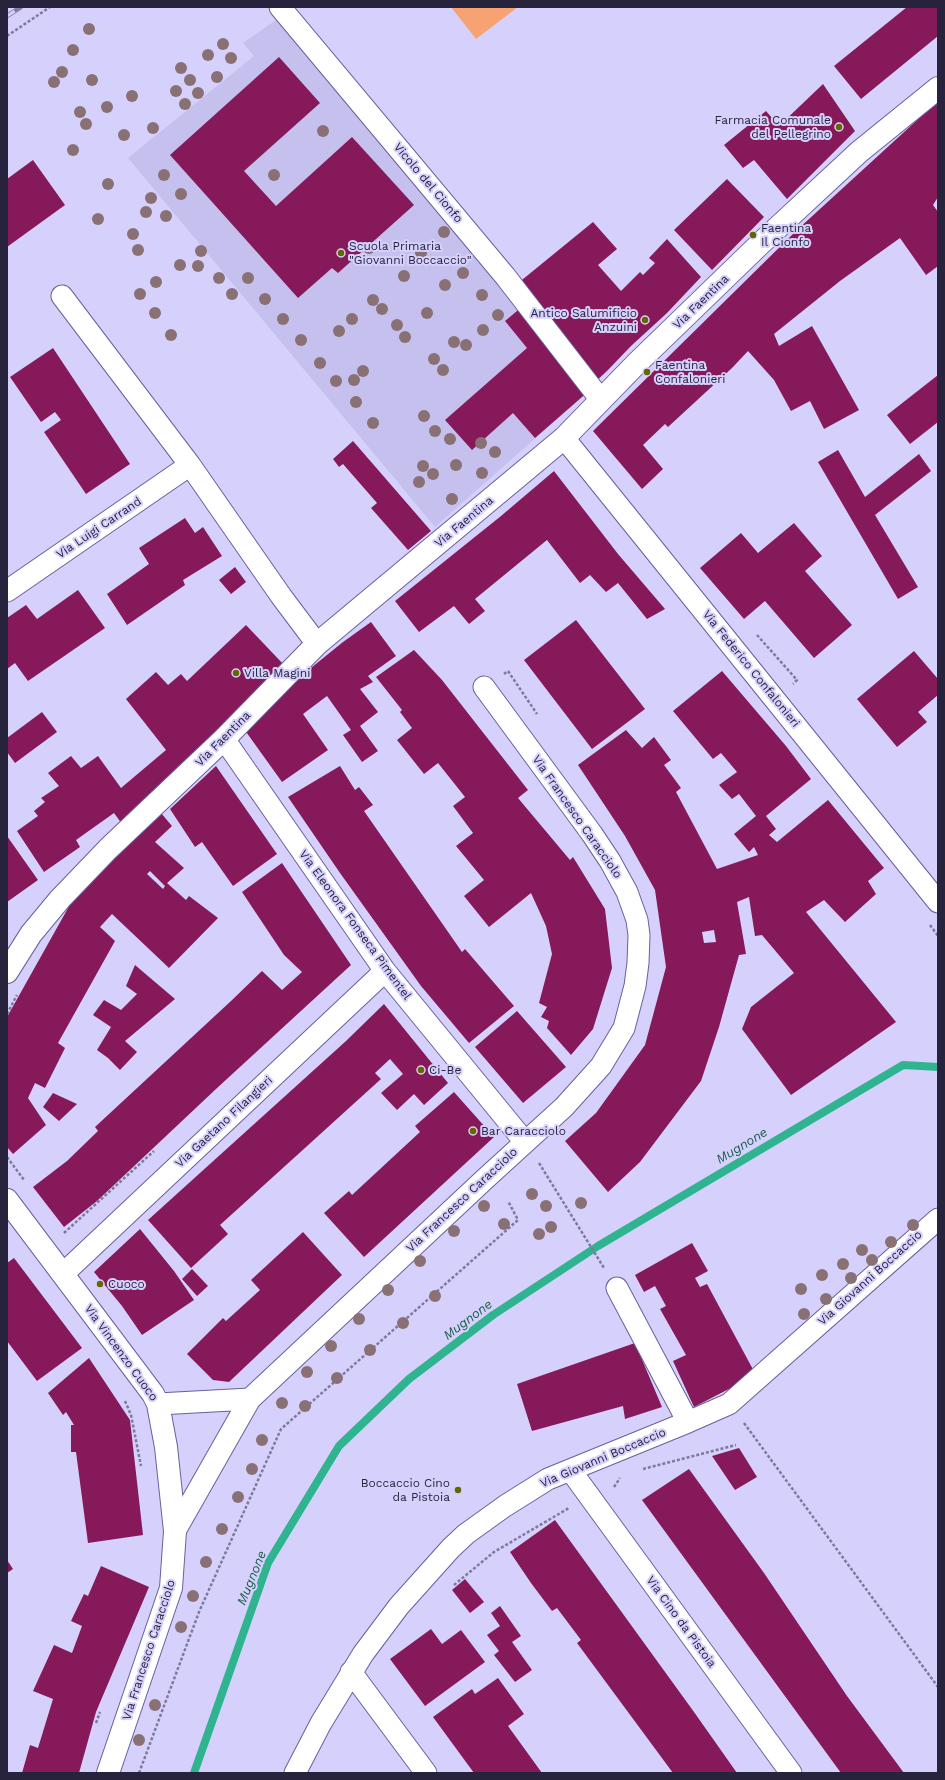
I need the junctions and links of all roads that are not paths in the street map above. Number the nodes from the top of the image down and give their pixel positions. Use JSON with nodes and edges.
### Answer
{"nodes":[{"id":1,"x":280,"y":7,"type":"edge"},
{"id":2,"x":938,"y":88,"type":"edge"},
{"id":3,"x":62,"y":296,"type":"dead end"},
{"id":4,"x":601,"y":400,"type":"junction"},
{"id":5,"x":564,"y":438,"type":"junction"},
{"id":6,"x":190,"y":466,"type":"junction"},
{"id":7,"x":7,"y":591,"type":"edge"},
{"id":8,"x":317,"y":644,"type":"junction"},
{"id":9,"x":484,"y":687,"type":"road end"},
{"id":10,"x":224,"y":739,"type":"junction"},
{"id":11,"x":938,"y":902,"type":"edge"},
{"id":12,"x":385,"y":971,"type":"junction"},
{"id":13,"x":7,"y":972,"type":"edge"},
{"id":14,"x":524,"y":1142,"type":"junction"},
{"id":15,"x":7,"y":1200,"type":"edge"},
{"id":16,"x":938,"y":1219,"type":"edge"},
{"id":17,"x":63,"y":1274,"type":"junction"},
{"id":18,"x":617,"y":1288,"type":"road end"},
{"id":19,"x":250,"y":1399,"type":"junction"},
{"id":20,"x":158,"y":1404,"type":"junction"},
{"id":21,"x":688,"y":1422,"type":"junction"},
{"id":22,"x":571,"y":1471,"type":"junction"},
{"id":23,"x":176,"y":1531,"type":"junction"},
{"id":24,"x":351,"y":1672,"type":"junction"},
{"id":25,"x":108,"y":1773,"type":"edge"},
{"id":26,"x":295,"y":1773,"type":"edge"},
{"id":27,"x":426,"y":1773,"type":"edge"},
{"id":28,"x":791,"y":1773,"type":"edge"}],
"edges":[{"from":1,"to":4,"type":"street","name":"Vicolo del Cionfo"},
{"from":2,"to":4,"type":"street","name":"Via Faentina"},
{"from":3,"to":6,"type":"street"},
{"from":4,"to":5,"type":"street","name":"Via Faentina"},
{"from":5,"to":8,"type":"street","name":"Via Faentina"},
{"from":5,"to":11,"type":"street","name":"Via Federico Confalonieri"},
{"from":6,"to":7,"type":"street","name":"Via Luigi Carrand"},
{"from":6,"to":8,"type":"street"},
{"from":8,"to":10,"type":"street","name":"Via Faentina"},
{"from":9,"to":14,"type":"street","name":"Via Francesco Caracciolo"},
{"from":10,"to":12,"type":"street","name":"Via Eleonora Fonseca Pimentel"},
{"from":10,"to":13,"type":"street","name":"Via Faentina"},
{"from":12,"to":14,"type":"street","name":"Via Eleonora Fonseca Pimentel"},
{"from":12,"to":17,"type":"street","name":"Via Gaetano Filangieri"},
{"from":14,"to":19,"type":"street","name":"Via Francesco Caracciolo"},
{"from":15,"to":17,"type":"street","name":"Via Vincenzo Cuoco"},
{"from":16,"to":21,"type":"street","name":"Via Giovanni Boccaccio"},
{"from":17,"to":20,"type":"street","name":"Via Vincenzo Cuoco"},
{"from":18,"to":21,"type":"street"},
{"from":19,"to":20,"type":"street"},
{"from":19,"to":23,"type":"street","name":"Via Francesco Caracciolo"},
{"from":20,"to":23,"type":"street","name":"Via Vincenzo Cuoco"},
{"from":21,"to":22,"type":"street","name":"Via Giovanni Boccaccio"},
{"from":22,"to":24,"type":"street","name":"Via Giovanni Boccaccio"},
{"from":22,"to":28,"type":"street","name":"Via Cino da Pistoia"},
{"from":23,"to":25,"type":"street","name":"Via Francesco Caracciolo"},
{"from":24,"to":26,"type":"street","name":"Via Giovanni Boccaccio"},
{"from":24,"to":27,"type":"street"}]}
